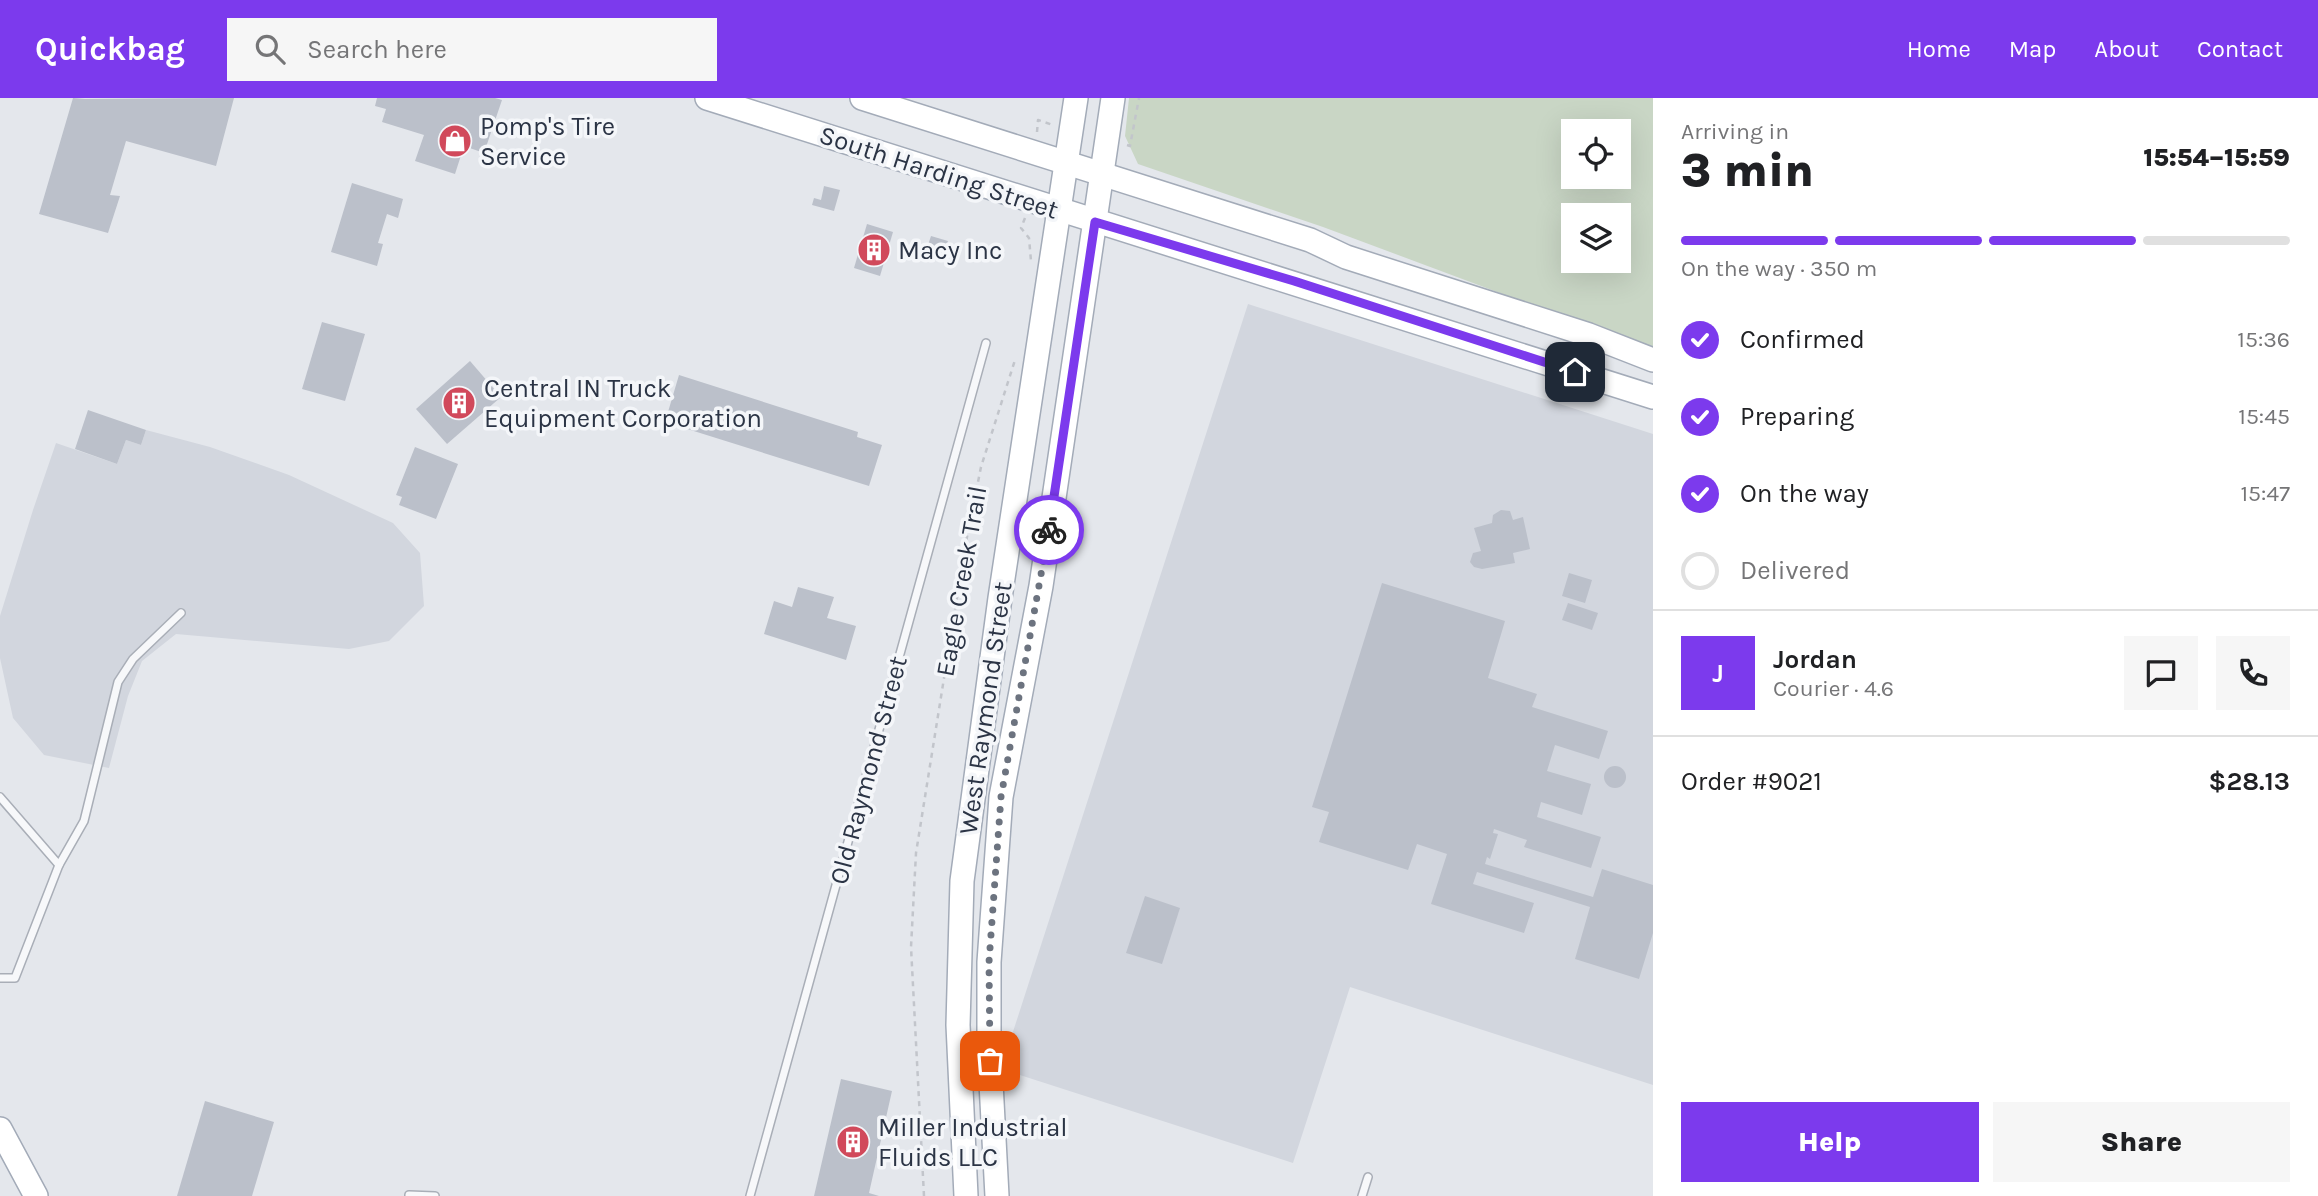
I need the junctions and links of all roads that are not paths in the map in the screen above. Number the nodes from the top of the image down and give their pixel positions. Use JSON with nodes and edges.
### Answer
{"nodes":[{"id":1,"x":707,"y":98,"type":"edge"},
{"id":2,"x":862,"y":98,"type":"edge"},
{"id":3,"x":1076,"y":98,"type":"edge"},
{"id":4,"x":1113,"y":98,"type":"edge"},
{"id":5,"x":1066,"y":163,"type":"junction"},
{"id":6,"x":1102,"y":174,"type":"junction"},
{"id":7,"x":1059,"y":210,"type":"junction"},
{"id":8,"x":1095,"y":222,"type":"junction"},
{"id":9,"x":1434,"y":285,"type":"junction"},
{"id":10,"x":1417,"y":321,"type":"junction"},
{"id":11,"x":986,"y":343,"type":"dead end"},
{"id":12,"x":1653,"y":360,"type":"edge"},
{"id":13,"x":1653,"y":397,"type":"edge"},
{"id":14,"x":181,"y":613,"type":"dead end"},
{"id":15,"x":0,"y":797,"type":"edge"},
{"id":16,"x":59,"y":865,"type":"junction"},
{"id":17,"x":0,"y":978,"type":"edge"},
{"id":18,"x":0,"y":1129,"type":"edge"},
{"id":19,"x":1368,"y":1177,"type":"dead end"},
{"id":20,"x":409,"y":1195,"type":"edge"},
{"id":21,"x":36,"y":1196,"type":"edge"},
{"id":22,"x":435,"y":1196,"type":"edge"},
{"id":23,"x":750,"y":1196,"type":"edge"},
{"id":24,"x":966,"y":1196,"type":"edge"},
{"id":25,"x":997,"y":1196,"type":"edge"},
{"id":26,"x":1362,"y":1196,"type":"edge"}],
"edges":[{"from":1,"to":7,"type":"main road","name":"South Harding Street"},
{"from":2,"to":5,"type":"main road","name":"South Harding Street"},
{"from":3,"to":5,"type":"main road","name":"West Raymond Street"},
{"from":4,"to":6,"type":"main road","name":"West Raymond Street"},
{"from":5,"to":6,"type":"main road","name":"South Harding Street"},
{"from":5,"to":7,"type":"main road","name":"West Raymond Street"},
{"from":6,"to":8,"type":"main road","name":"West Raymond Street"},
{"from":6,"to":9,"type":"main road","name":"South Harding Street"},
{"from":7,"to":8,"type":"main road","name":"South Harding Street"},
{"from":7,"to":24,"type":"main road","name":"West Raymond Street"},
{"from":8,"to":10,"type":"main road","name":"South Harding Street"},
{"from":8,"to":25,"type":"main road","name":"West Raymond Street"},
{"from":9,"to":10,"type":"main road"},
{"from":9,"to":12,"type":"main road","name":"South Harding Street"},
{"from":10,"to":13,"type":"main road","name":"South Harding Street"},
{"from":11,"to":23,"type":"lane","name":"Old Raymond Street"},
{"from":14,"to":16,"type":"lane"},
{"from":15,"to":16,"type":"lane"},
{"from":16,"to":17,"type":"lane"},
{"from":18,"to":21,"type":"main road"},
{"from":19,"to":26,"type":"lane"},
{"from":20,"to":22,"type":"lane"}]}
